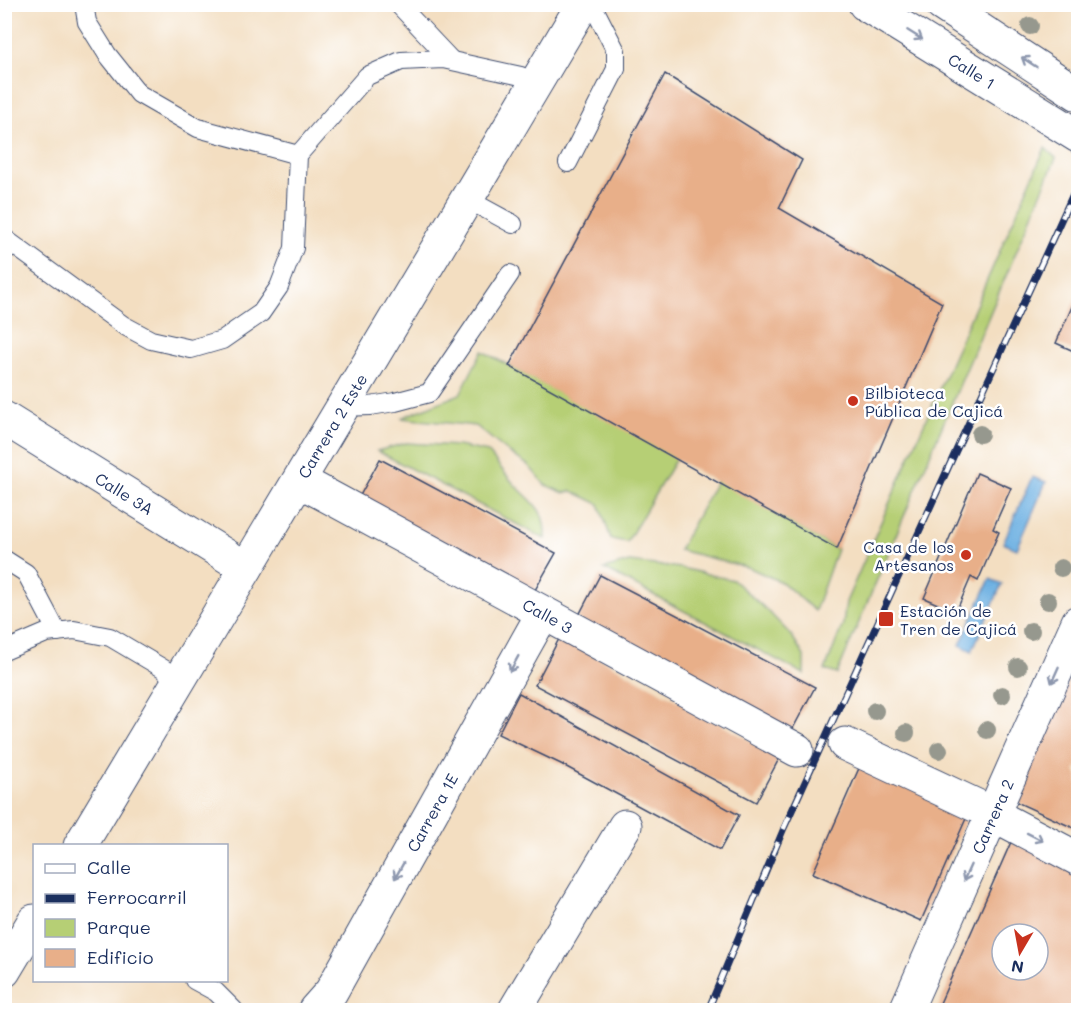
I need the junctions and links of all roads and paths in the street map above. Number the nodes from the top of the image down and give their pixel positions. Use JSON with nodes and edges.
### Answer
{"nodes":[{"id":1,"x":84,"y":4,"type":"edge"},
{"id":2,"x":398,"y":4,"type":"edge"},
{"id":3,"x":583,"y":4,"type":"edge"},
{"id":4,"x":592,"y":4,"type":"edge"},
{"id":5,"x":865,"y":4,"type":"edge"},
{"id":6,"x":941,"y":4,"type":"edge"},
{"id":7,"x":451,"y":60,"type":"junction"},
{"id":8,"x":533,"y":89,"type":"junction"},
{"id":9,"x":1078,"y":94,"type":"edge"},
{"id":10,"x":1078,"y":136,"type":"edge"},
{"id":11,"x":298,"y":154,"type":"junction"},
{"id":12,"x":568,"y":163,"type":"dead end"},
{"id":13,"x":467,"y":199,"type":"junction"},
{"id":14,"x":513,"y":224,"type":"dead end"},
{"id":15,"x":4,"y":238,"type":"edge"},
{"id":16,"x":510,"y":274,"type":"dead end"},
{"id":17,"x":342,"y":406,"type":"junction"},
{"id":18,"x":4,"y":418,"type":"edge"},
{"id":19,"x":300,"y":481,"type":"junction"},
{"id":20,"x":4,"y":559,"type":"edge"},
{"id":21,"x":246,"y":568,"type":"junction"},
{"id":22,"x":543,"y":613,"type":"junction"},
{"id":23,"x":1078,"y":622,"type":"edge"},
{"id":24,"x":57,"y":632,"type":"junction"},
{"id":25,"x":4,"y":651,"type":"edge"},
{"id":26,"x":177,"y":684,"type":"junction"},
{"id":27,"x":845,"y":744,"type":"dead end"},
{"id":28,"x":797,"y":750,"type":"dead end"},
{"id":29,"x":992,"y":816,"type":"junction"},
{"id":30,"x":625,"y":826,"type":"dead end"},
{"id":31,"x":81,"y":844,"type":"edge"},
{"id":32,"x":1078,"y":859,"type":"edge"},
{"id":33,"x":33,"y":923,"type":"edge"},
{"id":34,"x":4,"y":971,"type":"edge"},
{"id":35,"x":196,"y":982,"type":"edge"},
{"id":36,"x":234,"y":1011,"type":"edge"},
{"id":37,"x":315,"y":1011,"type":"edge"},
{"id":38,"x":515,"y":1011,"type":"edge"},
{"id":39,"x":906,"y":1011,"type":"edge"}],
"edges":[{"from":1,"to":11,"type":"lane"},
{"from":2,"to":7,"type":"lane"},
{"from":3,"to":8,"type":"street","name":"Carrera 2 Este"},
{"from":4,"to":12,"type":"lane"},
{"from":5,"to":10,"type":"street","name":"Calle 1","one_way":true},
{"from":9,"to":6,"type":"street","one_way":true},
{"from":7,"to":8,"type":"lane"},
{"from":7,"to":11,"type":"lane"},
{"from":8,"to":13,"type":"street","name":"Carrera 2 Este"},
{"from":11,"to":15,"type":"lane"},
{"from":13,"to":14,"type":"lane"},
{"from":13,"to":17,"type":"street","name":"Carrera 2 Este"},
{"from":16,"to":17,"type":"lane"},
{"from":17,"to":19,"type":"street","name":"Carrera 2 Este"},
{"from":18,"to":21,"type":"street","name":"Calle 3A"},
{"from":19,"to":21,"type":"street","name":"Carrera 2 Este"},
{"from":19,"to":22,"type":"street","name":"Calle 3"},
{"from":20,"to":24,"type":"lane"},
{"from":21,"to":26,"type":"street","name":"Carrera 2 Este"},
{"from":22,"to":28,"type":"street","name":"Calle 3"},
{"from":22,"to":37,"type":"street","name":"Carrera 1E","one_way":true},
{"from":23,"to":29,"type":"street","name":"Carrera 2","one_way":true},
{"from":24,"to":25,"type":"lane"},
{"from":24,"to":26,"type":"lane"},
{"from":26,"to":31,"type":"street","name":"Carrera 2 Este"},
{"from":27,"to":29,"type":"street"},
{"from":29,"to":32,"type":"street","one_way":true},
{"from":29,"to":39,"type":"street","name":"Carrera 2","one_way":true},
{"from":30,"to":38,"type":"street"},
{"from":33,"to":34,"type":"street"},
{"from":35,"to":36,"type":"lane"}]}
